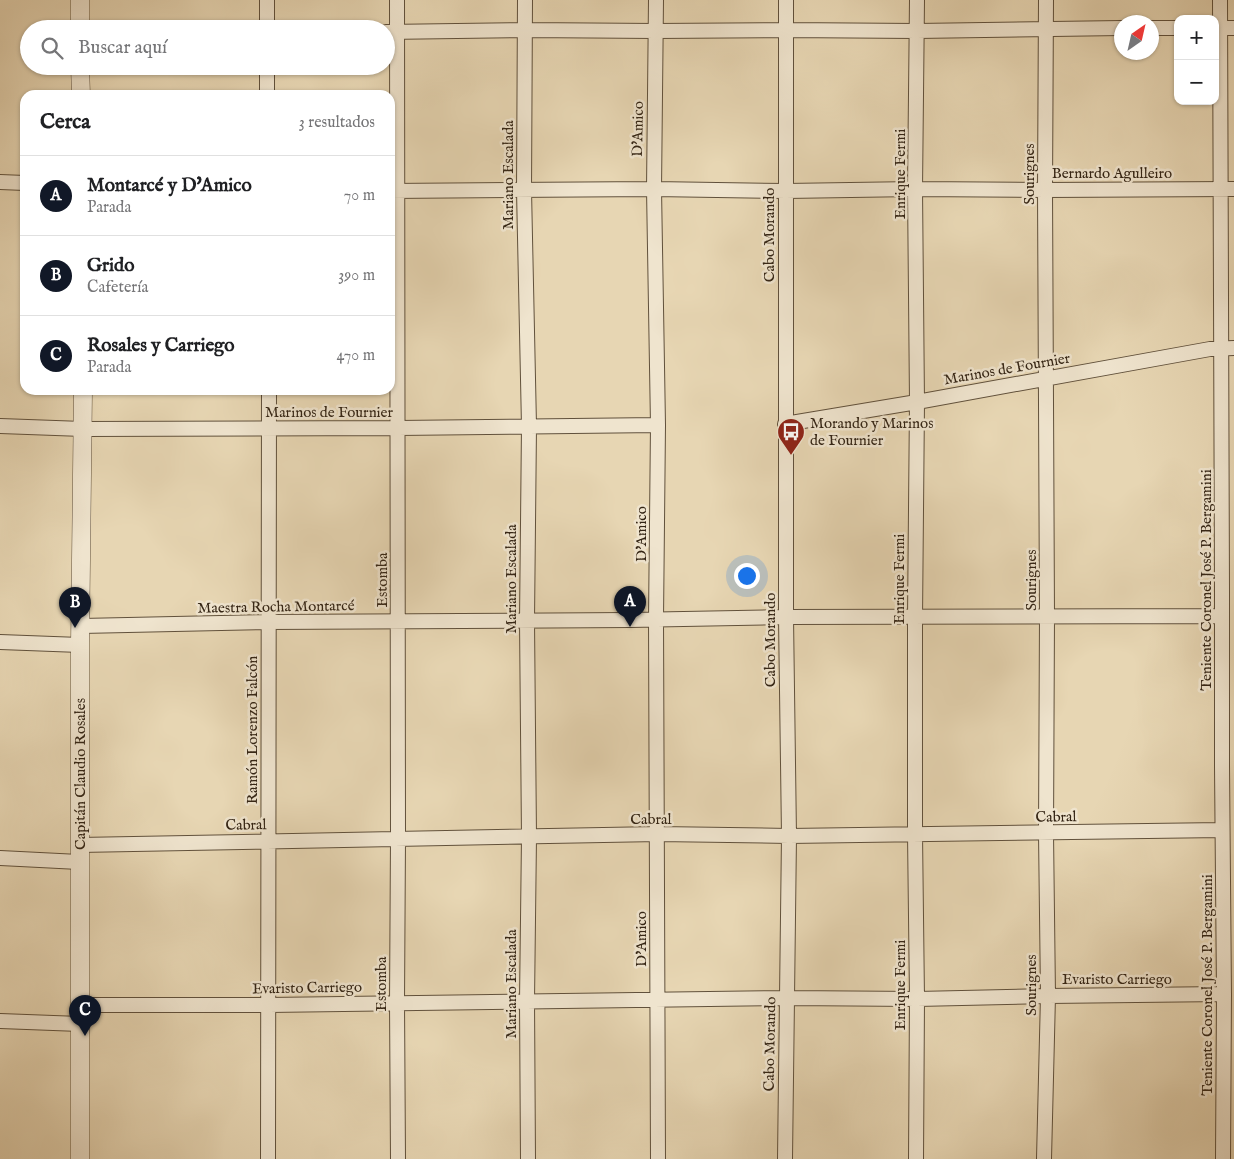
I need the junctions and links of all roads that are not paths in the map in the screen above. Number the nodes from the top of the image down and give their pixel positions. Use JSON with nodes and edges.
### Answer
{"nodes":[{"id":1,"x":80,"y":0,"type":"edge"},
{"id":2,"x":267,"y":0,"type":"edge"},
{"id":3,"x":397,"y":0,"type":"edge"},
{"id":4,"x":525,"y":0,"type":"edge"},
{"id":5,"x":656,"y":0,"type":"edge"},
{"id":6,"x":786,"y":0,"type":"edge"},
{"id":7,"x":917,"y":0,"type":"edge"},
{"id":8,"x":1046,"y":0,"type":"edge"},
{"id":9,"x":1220,"y":0,"type":"edge"},
{"id":10,"x":80,"y":20,"type":"edge"},
{"id":11,"x":267,"y":20,"type":"edge"},
{"id":12,"x":393,"y":20,"type":"edge"},
{"id":13,"x":1114,"y":28,"type":"edge"},
{"id":14,"x":1159,"y":28,"type":"edge"},
{"id":15,"x":1174,"y":28,"type":"edge"},
{"id":16,"x":1223,"y":28,"type":"edge"},
{"id":17,"x":1046,"y":29,"type":"junction"},
{"id":18,"x":525,"y":30,"type":"junction"},
{"id":19,"x":786,"y":30,"type":"junction"},
{"id":20,"x":656,"y":31,"type":"junction"},
{"id":21,"x":917,"y":31,"type":"junction"},
{"id":22,"x":395,"y":32,"type":"edge"},
{"id":23,"x":80,"y":75,"type":"edge"},
{"id":24,"x":267,"y":75,"type":"edge"},
{"id":25,"x":392,"y":75,"type":"edge"},
{"id":26,"x":81,"y":90,"type":"edge"},
{"id":27,"x":267,"y":90,"type":"edge"},
{"id":28,"x":392,"y":90,"type":"edge"},
{"id":29,"x":0,"y":182,"type":"edge"},
{"id":30,"x":20,"y":183,"type":"edge"},
{"id":31,"x":654,"y":189,"type":"junction"},
{"id":32,"x":916,"y":189,"type":"junction"},
{"id":33,"x":1228,"y":189,"type":"edge"},
{"id":34,"x":524,"y":190,"type":"junction"},
{"id":35,"x":1045,"y":190,"type":"junction"},
{"id":36,"x":395,"y":191,"type":"edge"},
{"id":37,"x":786,"y":191,"type":"junction"},
{"id":38,"x":395,"y":250,"type":"edge"},
{"id":39,"x":1228,"y":348,"type":"edge"},
{"id":40,"x":1046,"y":378,"type":"junction"},
{"id":41,"x":83,"y":395,"type":"edge"},
{"id":42,"x":269,"y":395,"type":"edge"},
{"id":43,"x":917,"y":402,"type":"junction"},
{"id":44,"x":785,"y":424,"type":"junction"},
{"id":45,"x":658,"y":425,"type":"junction"},
{"id":46,"x":0,"y":426,"type":"edge"},
{"id":47,"x":529,"y":426,"type":"junction"},
{"id":48,"x":269,"y":428,"type":"junction"},
{"id":49,"x":398,"y":428,"type":"junction"},
{"id":50,"x":83,"y":429,"type":"junction"},
{"id":51,"x":1228,"y":592,"type":"edge"},
{"id":52,"x":1047,"y":616,"type":"junction"},
{"id":53,"x":1222,"y":616,"type":"junction"},
{"id":54,"x":786,"y":617,"type":"junction"},
{"id":55,"x":915,"y":618,"type":"junction"},
{"id":56,"x":656,"y":619,"type":"junction"},
{"id":57,"x":527,"y":621,"type":"junction"},
{"id":58,"x":268,"y":622,"type":"junction"},
{"id":59,"x":398,"y":622,"type":"junction"},
{"id":60,"x":81,"y":626,"type":"junction"},
{"id":61,"x":0,"y":642,"type":"edge"},
{"id":62,"x":80,"y":645,"type":"junction"},
{"id":63,"x":1228,"y":766,"type":"edge"},
{"id":64,"x":1222,"y":830,"type":"junction"},
{"id":65,"x":1046,"y":833,"type":"junction"},
{"id":66,"x":658,"y":834,"type":"junction"},
{"id":67,"x":915,"y":834,"type":"junction"},
{"id":68,"x":789,"y":836,"type":"junction"},
{"id":69,"x":529,"y":837,"type":"junction"},
{"id":70,"x":398,"y":839,"type":"junction"},
{"id":71,"x":269,"y":841,"type":"junction"},
{"id":72,"x":79,"y":853,"type":"junction"},
{"id":73,"x":0,"y":858,"type":"edge"},
{"id":74,"x":1227,"y":987,"type":"edge"},
{"id":75,"x":1048,"y":996,"type":"junction"},
{"id":76,"x":787,"y":998,"type":"junction"},
{"id":77,"x":657,"y":999,"type":"junction"},
{"id":78,"x":917,"y":999,"type":"junction"},
{"id":79,"x":527,"y":1001,"type":"junction"},
{"id":80,"x":397,"y":1003,"type":"junction"},
{"id":81,"x":80,"y":1005,"type":"junction"},
{"id":82,"x":269,"y":1005,"type":"junction"},
{"id":83,"x":0,"y":1021,"type":"edge"},
{"id":84,"x":80,"y":1024,"type":"junction"},
{"id":85,"x":1228,"y":1112,"type":"edge"},
{"id":86,"x":80,"y":1159,"type":"edge"},
{"id":87,"x":268,"y":1159,"type":"edge"},
{"id":88,"x":398,"y":1159,"type":"edge"},
{"id":89,"x":528,"y":1159,"type":"edge"},
{"id":90,"x":658,"y":1159,"type":"edge"},
{"id":91,"x":785,"y":1159,"type":"edge"},
{"id":92,"x":916,"y":1159,"type":"edge"},
{"id":93,"x":1044,"y":1159,"type":"edge"},
{"id":94,"x":1223,"y":1159,"type":"edge"}],
"edges":[{"from":1,"to":10,"type":"street"},
{"from":2,"to":11,"type":"street"},
{"from":3,"to":12,"type":"street","name":"Estomba"},
{"from":4,"to":18,"type":"street","name":"Mariano Escalada"},
{"from":5,"to":20,"type":"street","name":"D'Amico"},
{"from":6,"to":19,"type":"street","name":"Cabo Morando"},
{"from":7,"to":21,"type":"street","name":"Enrique Fermi"},
{"from":8,"to":17,"type":"street","name":"Sourignes"},
{"from":9,"to":16,"type":"street","name":"Teniente Coronel José P. Bergamini"},
{"from":13,"to":17,"type":"street"},
{"from":14,"to":15,"type":"street"},
{"from":16,"to":33,"type":"street","name":"Teniente Coronel José P. Bergamini"},
{"from":17,"to":21,"type":"street"},
{"from":17,"to":35,"type":"street","name":"Sourignes"},
{"from":18,"to":20,"type":"street"},
{"from":18,"to":22,"type":"street"},
{"from":18,"to":34,"type":"street","name":"Mariano Escalada"},
{"from":19,"to":20,"type":"street"},
{"from":19,"to":21,"type":"street"},
{"from":19,"to":37,"type":"street","name":"Cabo Morando"},
{"from":20,"to":31,"type":"street","name":"D'Amico"},
{"from":21,"to":32,"type":"street","name":"Enrique Fermi"},
{"from":23,"to":26,"type":"street"},
{"from":24,"to":27,"type":"street"},
{"from":25,"to":28,"type":"street","name":"Estomba"},
{"from":29,"to":30,"type":"street"},
{"from":31,"to":34,"type":"street","name":"Bernardo Agulleiro"},
{"from":31,"to":37,"type":"street","name":"Bernardo Agulleiro"},
{"from":31,"to":45,"type":"street","name":"D'Amico"},
{"from":32,"to":35,"type":"street","name":"Bernardo Agulleiro"},
{"from":32,"to":37,"type":"street","name":"Bernardo Agulleiro"},
{"from":32,"to":43,"type":"street","name":"Enrique Fermi"},
{"from":33,"to":35,"type":"street","name":"Bernardo Agulleiro"},
{"from":33,"to":39,"type":"street","name":"Teniente Coronel José P. Bergamini"},
{"from":34,"to":36,"type":"street","name":"Bernardo Agulleiro"},
{"from":34,"to":47,"type":"street","name":"Mariano Escalada"},
{"from":35,"to":40,"type":"street","name":"Sourignes"},
{"from":37,"to":44,"type":"street","name":"Cabo Morando"},
{"from":38,"to":49,"type":"street","name":"Estomba"},
{"from":39,"to":40,"type":"street","name":"Marinos de Fournier"},
{"from":39,"to":51,"type":"street","name":"Teniente Coronel José P. Bergamini"},
{"from":40,"to":43,"type":"street","name":"Marinos de Fournier"},
{"from":40,"to":52,"type":"street","name":"Sourignes"},
{"from":41,"to":50,"type":"street","name":"Capitán Claudio Rosales"},
{"from":42,"to":48,"type":"street","name":"Ramón Lorenzo Falcón"},
{"from":43,"to":44,"type":"street","name":"Marinos de Fournier"},
{"from":43,"to":55,"type":"street","name":"Enrique Fermi"},
{"from":44,"to":54,"type":"street","name":"Cabo Morando"},
{"from":45,"to":47,"type":"street","name":"Marinos de Fournier"},
{"from":45,"to":56,"type":"street","name":"D'Amico"},
{"from":46,"to":50,"type":"street","name":"Marinos de Fournier"},
{"from":47,"to":49,"type":"street","name":"Marinos de Fournier"},
{"from":47,"to":57,"type":"street","name":"Mariano Escalada"},
{"from":48,"to":49,"type":"street","name":"Marinos de Fournier"},
{"from":48,"to":50,"type":"street","name":"Marinos de Fournier"},
{"from":48,"to":58,"type":"street","name":"Ramón Lorenzo Falcón"},
{"from":49,"to":59,"type":"street","name":"Estomba"},
{"from":50,"to":60,"type":"street","name":"Capitán Claudio Rosales"},
{"from":51,"to":53,"type":"street","name":"Teniente Coronel José P. Bergamini"},
{"from":52,"to":53,"type":"street","name":"Maestra Rocha Montarcé"},
{"from":52,"to":55,"type":"street","name":"Maestra Rocha Montarcé"},
{"from":52,"to":65,"type":"street","name":"Sourignes"},
{"from":53,"to":63,"type":"street","name":"Teniente Coronel José P. Bergamini"},
{"from":54,"to":55,"type":"street","name":"Maestra Rocha Montarcé"},
{"from":54,"to":56,"type":"street","name":"Maestra Rocha Montarcé"},
{"from":54,"to":68,"type":"street","name":"Cabo Morando"},
{"from":55,"to":67,"type":"street","name":"Enrique Fermi"},
{"from":56,"to":57,"type":"street","name":"Maestra Rocha Montarcé"},
{"from":56,"to":66,"type":"street","name":"D'Amico"},
{"from":57,"to":59,"type":"street","name":"Maestra Rocha Montarcé"},
{"from":57,"to":69,"type":"street","name":"Mariano Escalada"},
{"from":58,"to":59,"type":"street","name":"Maestra Rocha Montarcé"},
{"from":58,"to":60,"type":"street","name":"Maestra Rocha Montarcé"},
{"from":58,"to":71,"type":"street","name":"Ramón Lorenzo Falcón"},
{"from":59,"to":70,"type":"street","name":"Estomba"},
{"from":60,"to":62,"type":"street","name":"Capitán Claudio Rosales"},
{"from":61,"to":62,"type":"street"},
{"from":62,"to":72,"type":"street","name":"Capitán Claudio Rosales"},
{"from":63,"to":64,"type":"street","name":"Teniente Coronel José P. Bergamini"},
{"from":64,"to":65,"type":"street","name":"Cabral"},
{"from":64,"to":74,"type":"street","name":"Teniente Coronel José P. Bergamini"},
{"from":65,"to":67,"type":"street","name":"Cabral"},
{"from":65,"to":75,"type":"street","name":"Sourignes"},
{"from":66,"to":68,"type":"street","name":"Cabral"},
{"from":66,"to":69,"type":"street","name":"Cabral"},
{"from":66,"to":77,"type":"street","name":"D'Amico"},
{"from":67,"to":68,"type":"street","name":"Cabral"},
{"from":67,"to":78,"type":"street","name":"Enrique Fermi"},
{"from":68,"to":76,"type":"street","name":"Cabo Morando"},
{"from":69,"to":70,"type":"street","name":"Cabral"},
{"from":69,"to":79,"type":"street","name":"Mariano Escalada"},
{"from":70,"to":71,"type":"street","name":"Cabral"},
{"from":70,"to":80,"type":"street","name":"Estomba"},
{"from":71,"to":72,"type":"street","name":"Cabral"},
{"from":71,"to":82,"type":"street","name":"Ramón Lorenzo Falcón"},
{"from":72,"to":73,"type":"street","name":"Cabral"},
{"from":72,"to":81,"type":"street","name":"Capitán Claudio Rosales"},
{"from":74,"to":75,"type":"street","name":"Evaristo Carriego"},
{"from":74,"to":85,"type":"street","name":"Teniente Coronel José P. Bergamini"},
{"from":75,"to":78,"type":"street","name":"Evaristo Carriego"},
{"from":75,"to":93,"type":"street","name":"Sourignes"},
{"from":76,"to":77,"type":"street","name":"Evaristo Carriego"},
{"from":76,"to":78,"type":"street","name":"Evaristo Carriego"},
{"from":76,"to":91,"type":"street","name":"Cabo Morando"},
{"from":77,"to":79,"type":"street","name":"Evaristo Carriego"},
{"from":77,"to":90,"type":"street","name":"D'Amico"},
{"from":78,"to":92,"type":"street","name":"Enrique Fermi"},
{"from":79,"to":80,"type":"street","name":"Evaristo Carriego"},
{"from":79,"to":89,"type":"street","name":"Mariano Escalada"},
{"from":80,"to":82,"type":"street","name":"Evaristo Carriego"},
{"from":80,"to":88,"type":"street","name":"Estomba"},
{"from":81,"to":82,"type":"street","name":"Evaristo Carriego"},
{"from":81,"to":84,"type":"street","name":"Capitán Claudio Rosales"},
{"from":82,"to":87,"type":"street","name":"Ramón Lorenzo Falcón"},
{"from":83,"to":84,"type":"street"},
{"from":84,"to":86,"type":"street","name":"Capitán Claudio Rosales"},
{"from":85,"to":94,"type":"street","name":"Teniente Coronel José P. Bergamini"}]}
